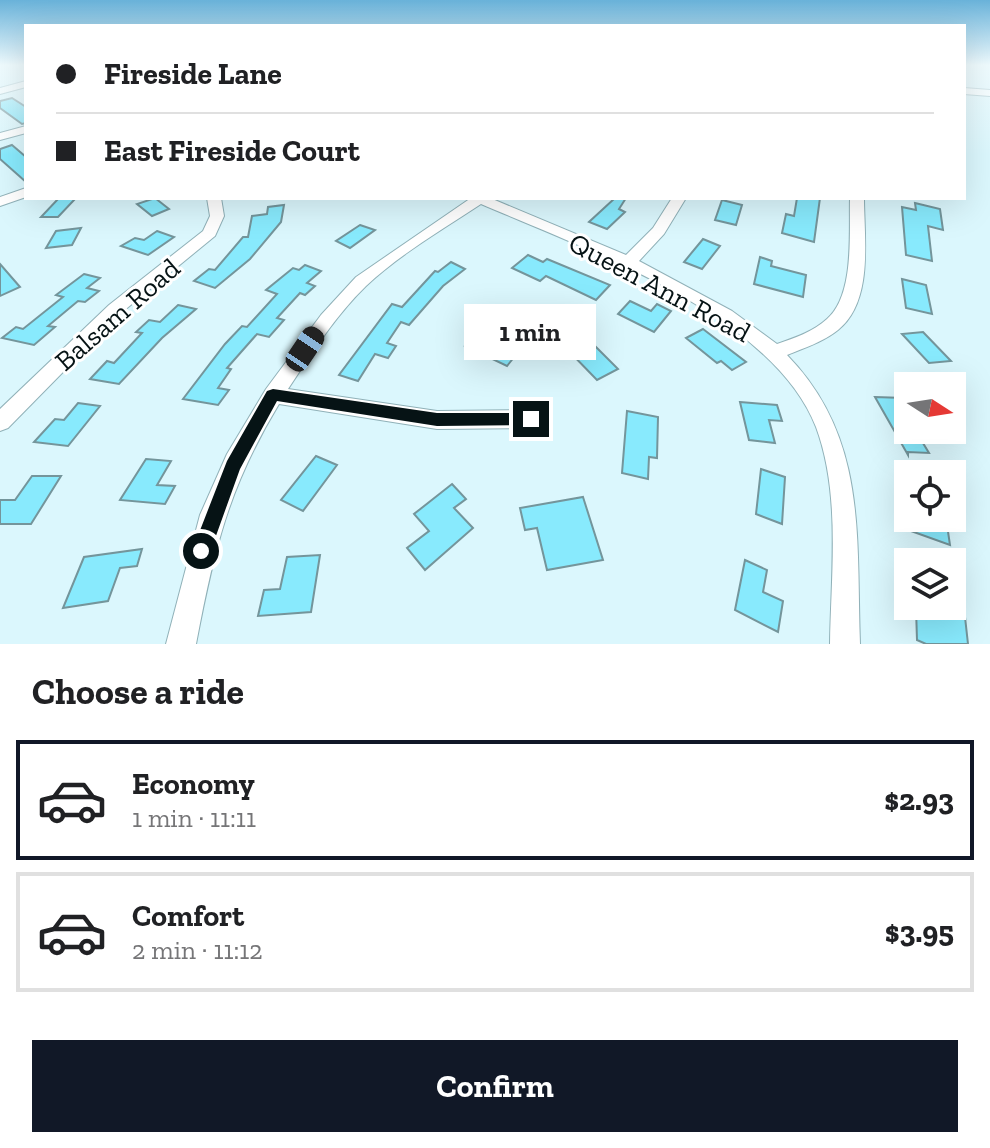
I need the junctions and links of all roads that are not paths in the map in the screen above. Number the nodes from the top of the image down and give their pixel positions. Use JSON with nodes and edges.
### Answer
{"nodes":[{"id":1,"x":24,"y":130,"type":"edge"},
{"id":2,"x":0,"y":137,"type":"edge"},
{"id":3,"x":24,"y":193,"type":"edge"},
{"id":4,"x":214,"y":200,"type":"edge"},
{"id":5,"x":477,"y":200,"type":"edge"},
{"id":6,"x":484,"y":200,"type":"edge"},
{"id":7,"x":678,"y":200,"type":"edge"},
{"id":8,"x":857,"y":200,"type":"edge"},
{"id":9,"x":0,"y":202,"type":"edge"},
{"id":10,"x":627,"y":264,"type":"junction"},
{"id":11,"x":776,"y":352,"type":"junction"},
{"id":12,"x":273,"y":395,"type":"junction"},
{"id":13,"x":531,"y":419,"type":"dead end"},
{"id":14,"x":0,"y":422,"type":"edge"},
{"id":15,"x":181,"y":644,"type":"edge"},
{"id":16,"x":845,"y":644,"type":"edge"}],
"edges":[{"from":1,"to":2,"type":"street"},
{"from":3,"to":9,"type":"street"},
{"from":4,"to":14,"type":"street","name":"Balsam Road"},
{"from":5,"to":12,"type":"street"},
{"from":6,"to":10,"type":"street","name":"Queen Ann Road"},
{"from":7,"to":10,"type":"street"},
{"from":8,"to":11,"type":"street"},
{"from":10,"to":11,"type":"street","name":"Queen Ann Road"},
{"from":11,"to":16,"type":"street","name":"Queen Ann Road"},
{"from":12,"to":13,"type":"street"},
{"from":12,"to":15,"type":"street"}]}
